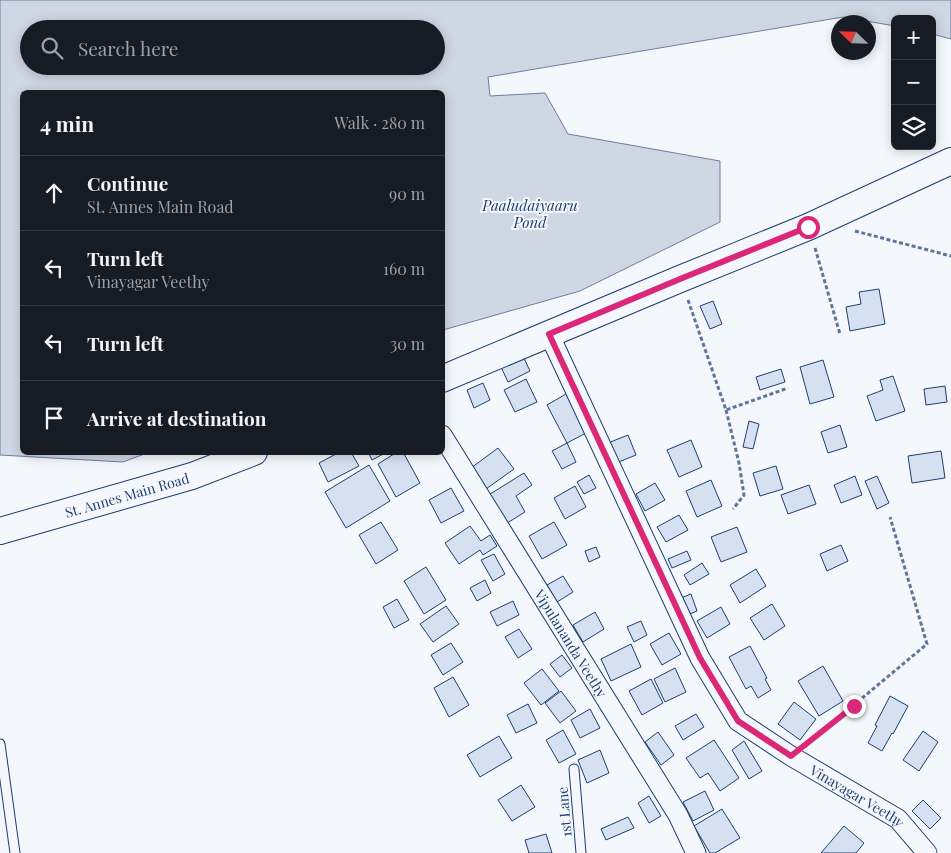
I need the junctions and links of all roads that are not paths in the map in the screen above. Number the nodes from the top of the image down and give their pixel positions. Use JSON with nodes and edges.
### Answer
{"nodes":[{"id":1,"x":951,"y":162,"type":"edge"},
{"id":2,"x":549,"y":334,"type":"junction"},
{"id":3,"x":445,"y":378,"type":"edge"},
{"id":4,"x":445,"y":440,"type":"edge"},
{"id":5,"x":246,"y":455,"type":"edge"},
{"id":6,"x":0,"y":531,"type":"edge"},
{"id":7,"x":0,"y":744,"type":"edge"},
{"id":8,"x":574,"y":769,"type":"dead end"},
{"id":9,"x":15,"y":853,"type":"edge"},
{"id":10,"x":581,"y":853,"type":"edge"},
{"id":11,"x":696,"y":853,"type":"edge"},
{"id":12,"x":927,"y":853,"type":"edge"}],
"edges":[{"from":1,"to":2,"type":"street"},
{"from":2,"to":3,"type":"street"},
{"from":2,"to":12,"type":"street","name":"Vinayagar Veethy"},
{"from":4,"to":11,"type":"street","name":"Vipulananda Veethy"},
{"from":5,"to":6,"type":"street","name":"St. Annes Main Road"},
{"from":7,"to":9,"type":"lane"},
{"from":8,"to":10,"type":"lane","name":"1st Lane"}]}
